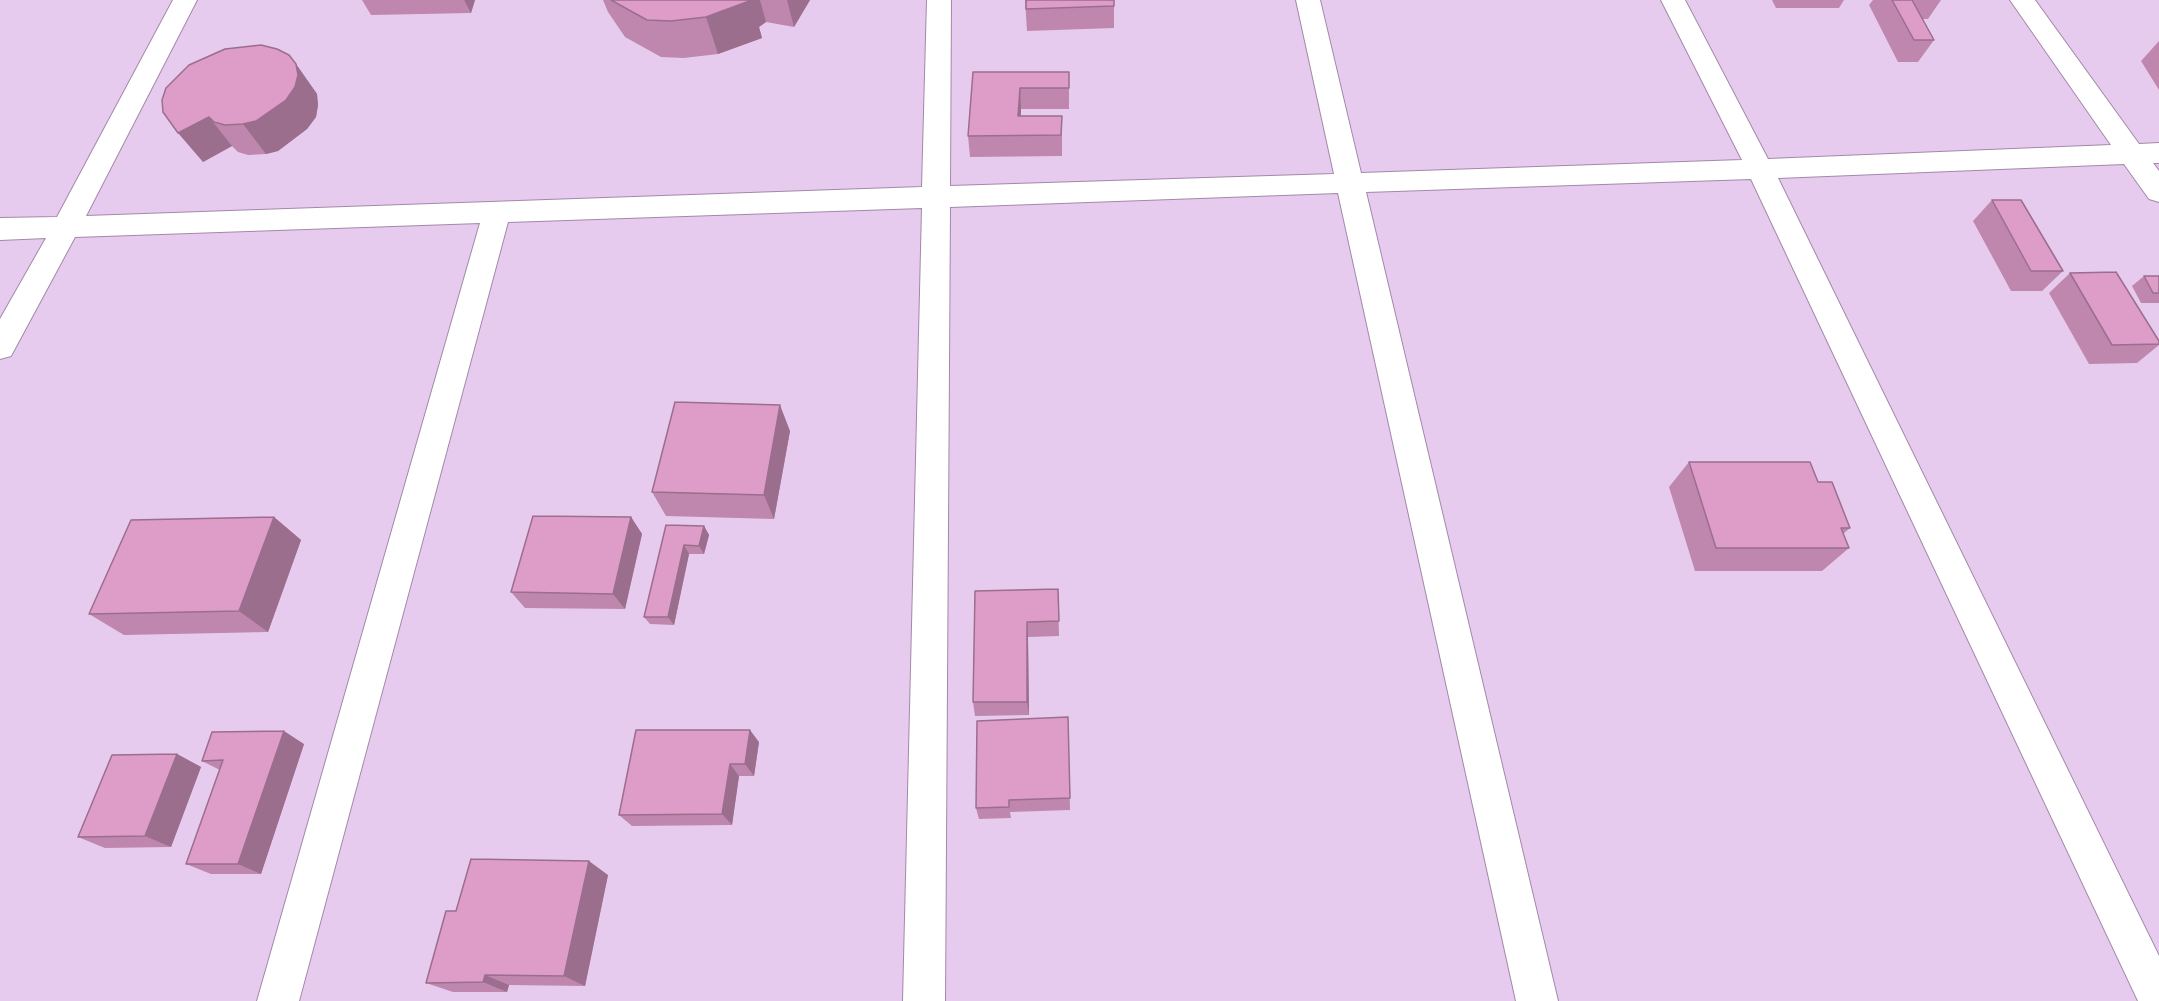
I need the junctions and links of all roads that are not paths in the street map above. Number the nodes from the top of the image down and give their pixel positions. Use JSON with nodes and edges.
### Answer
{"nodes":[{"id":1,"x":185,"y":0,"type":"edge"},
{"id":2,"x":939,"y":0,"type":"edge"},
{"id":3,"x":1308,"y":0,"type":"edge"},
{"id":4,"x":1673,"y":0,"type":"edge"},
{"id":5,"x":2022,"y":0,"type":"edge"},
{"id":6,"x":2159,"y":153,"type":"edge"},
{"id":7,"x":2132,"y":154,"type":"junction"},
{"id":8,"x":1760,"y":169,"type":"junction"},
{"id":9,"x":1350,"y":183,"type":"junction"},
{"id":10,"x":2159,"y":192,"type":"edge"},
{"id":11,"x":936,"y":197,"type":"junction"},
{"id":12,"x":497,"y":212,"type":"junction"},
{"id":13,"x":66,"y":227,"type":"junction"},
{"id":14,"x":0,"y":229,"type":"edge"},
{"id":15,"x":0,"y":347,"type":"edge"},
{"id":16,"x":2159,"y":1000,"type":"edge"},
{"id":17,"x":278,"y":1001,"type":"edge"},
{"id":18,"x":924,"y":1001,"type":"edge"},
{"id":19,"x":1537,"y":1001,"type":"edge"}],
"edges":[{"from":1,"to":13,"type":"street"},
{"from":2,"to":11,"type":"street"},
{"from":3,"to":9,"type":"street"},
{"from":4,"to":8,"type":"street"},
{"from":5,"to":7,"type":"street"},
{"from":6,"to":7,"type":"street"},
{"from":7,"to":8,"type":"street"},
{"from":7,"to":10,"type":"street"},
{"from":8,"to":9,"type":"street"},
{"from":8,"to":16,"type":"street"},
{"from":9,"to":11,"type":"street"},
{"from":9,"to":19,"type":"street"},
{"from":11,"to":12,"type":"street"},
{"from":11,"to":18,"type":"street"},
{"from":12,"to":13,"type":"street"},
{"from":12,"to":17,"type":"street"},
{"from":13,"to":14,"type":"street"},
{"from":13,"to":15,"type":"street"}]}
